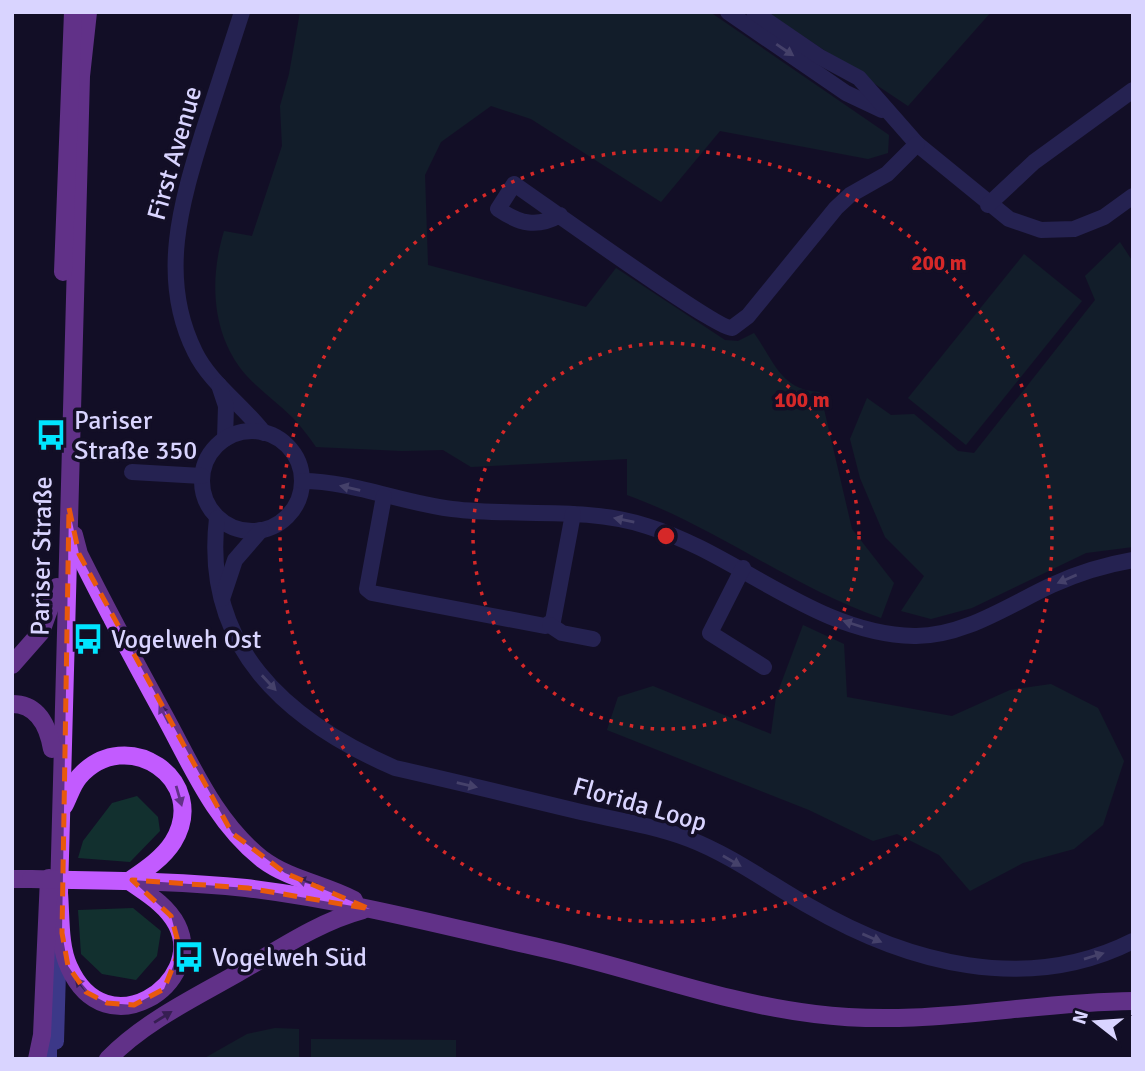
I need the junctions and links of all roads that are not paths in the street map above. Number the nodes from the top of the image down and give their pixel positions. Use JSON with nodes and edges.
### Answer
{"nodes":[{"id":1,"x":73,"y":12,"type":"edge"},
{"id":2,"x":88,"y":12,"type":"edge"},
{"id":3,"x":242,"y":12,"type":"edge"},
{"id":4,"x":728,"y":12,"type":"edge"},
{"id":5,"x":754,"y":12,"type":"edge"},
{"id":6,"x":1133,"y":90,"type":"edge"},
{"id":7,"x":888,"y":112,"type":"junction"},
{"id":8,"x":917,"y":144,"type":"junction"},
{"id":9,"x":1133,"y":196,"type":"edge"},
{"id":10,"x":988,"y":205,"type":"junction"},
{"id":11,"x":560,"y":215,"type":"dead end"},
{"id":12,"x":218,"y":383,"type":"junction"},
{"id":13,"x":264,"y":433,"type":"junction"},
{"id":14,"x":225,"y":439,"type":"junction"},
{"id":15,"x":132,"y":472,"type":"dead end"},
{"id":16,"x":202,"y":476,"type":"junction"},
{"id":17,"x":302,"y":481,"type":"junction"},
{"id":18,"x":384,"y":496,"type":"junction"},
{"id":19,"x":69,"y":508,"type":"junction"},
{"id":20,"x":573,"y":514,"type":"junction"},
{"id":21,"x":217,"y":518,"type":"junction"},
{"id":22,"x":261,"y":530,"type":"junction"},
{"id":23,"x":1133,"y":561,"type":"edge"},
{"id":24,"x":743,"y":568,"type":"junction"},
{"id":25,"x":57,"y":587,"type":"junction"},
{"id":26,"x":221,"y":605,"type":"junction"},
{"id":27,"x":550,"y":625,"type":"junction"},
{"id":28,"x":593,"y":639,"type":"dead end"},
{"id":29,"x":12,"y":665,"type":"edge"},
{"id":30,"x":764,"y":667,"type":"dead end"},
{"id":31,"x":12,"y":704,"type":"edge"},
{"id":32,"x":52,"y":748,"type":"junction"},
{"id":33,"x":61,"y":813,"type":"junction"},
{"id":34,"x":18,"y":878,"type":"edge"},
{"id":35,"x":129,"y":881,"type":"junction"},
{"id":36,"x":54,"y":890,"type":"junction"},
{"id":37,"x":369,"y":909,"type":"junction"},
{"id":38,"x":1133,"y":941,"type":"edge"},
{"id":39,"x":1133,"y":1001,"type":"edge"},
{"id":40,"x":37,"y":1059,"type":"edge"},
{"id":41,"x":48,"y":1059,"type":"edge"},
{"id":42,"x":55,"y":1059,"type":"edge"},
{"id":43,"x":108,"y":1059,"type":"edge"}],
"edges":[{"from":1,"to":25,"type":"main road","name":"Pariser Straße"},
{"from":2,"to":19,"type":"main road","name":"Pariser Straße"},
{"from":3,"to":12,"type":"street","name":"First Avenue"},
{"from":4,"to":7,"type":"street","one_way":true},
{"from":5,"to":7,"type":"street"},
{"from":6,"to":10,"type":"street"},
{"from":7,"to":8,"type":"street"},
{"from":8,"to":10,"type":"street"},
{"from":8,"to":11,"type":"street"},
{"from":9,"to":10,"type":"street"},
{"from":12,"to":13,"type":"street","name":"First Avenue"},
{"from":12,"to":14,"type":"street","name":"First Avenue"},
{"from":13,"to":14,"type":"street"},
{"from":13,"to":17,"type":"street"},
{"from":14,"to":16,"type":"street"},
{"from":15,"to":16,"type":"street"},
{"from":16,"to":21,"type":"street"},
{"from":18,"to":17,"type":"street","one_way":true},
{"from":17,"to":22,"type":"street"},
{"from":18,"to":20,"type":"street"},
{"from":18,"to":27,"type":"street"},
{"from":19,"to":33,"type":"main road","name":"Pariser Straße"},
{"from":37,"to":19,"type":"main road","one_way":true},
{"from":24,"to":20,"type":"street","one_way":true},
{"from":20,"to":27,"type":"street"},
{"from":21,"to":22,"type":"street"},
{"from":21,"to":26,"type":"street","name":"Florida Loop"},
{"from":22,"to":26,"type":"street"},
{"from":23,"to":24,"type":"street","one_way":true},
{"from":24,"to":30,"type":"street"},
{"from":25,"to":29,"type":"main road"},
{"from":25,"to":32,"type":"main road","name":"Pariser Straße"},
{"from":26,"to":38,"type":"street","name":"Florida Loop","one_way":true},
{"from":27,"to":28,"type":"street"},
{"from":31,"to":32,"type":"main road"},
{"from":32,"to":36,"type":"main road","name":"Pariser Straße"},
{"from":33,"to":35,"type":"main road","one_way":true},
{"from":33,"to":36,"type":"main road","name":"Pariser Straße"},
{"from":34,"to":35,"type":"main road","bridge":true},
{"from":35,"to":36,"type":"main road","one_way":true},
{"from":35,"to":37,"type":"main road"},
{"from":36,"to":40,"type":"main road"},
{"from":36,"to":41,"type":"main road","name":"Pariser Straße"},
{"from":36,"to":42,"type":"main road","name":"Pariser Straße"},
{"from":37,"to":39,"type":"main road"},
{"from":43,"to":37,"type":"main road","one_way":true}]}
